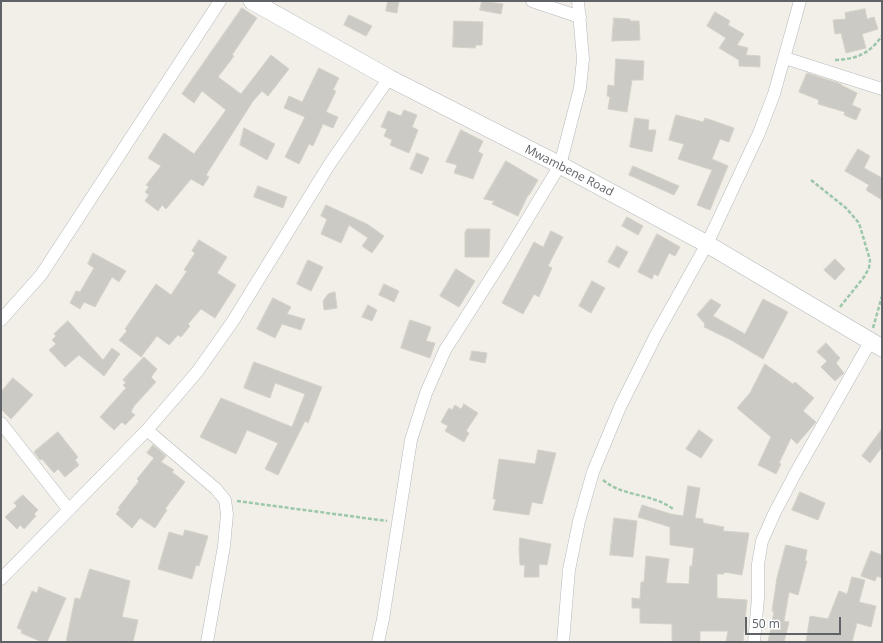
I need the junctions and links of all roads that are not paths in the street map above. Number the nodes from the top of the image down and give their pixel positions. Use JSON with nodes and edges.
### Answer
{"nodes":[{"id":1,"x":220,"y":1,"type":"edge"},
{"id":2,"x":252,"y":1,"type":"edge"},
{"id":3,"x":532,"y":1,"type":"edge"},
{"id":4,"x":578,"y":1,"type":"edge"},
{"id":5,"x":800,"y":1,"type":"edge"},
{"id":6,"x":580,"y":17,"type":"junction"},
{"id":7,"x":785,"y":58,"type":"junction"},
{"id":8,"x":389,"y":78,"type":"junction"},
{"id":9,"x":882,"y":89,"type":"edge"},
{"id":10,"x":560,"y":165,"type":"junction"},
{"id":11,"x":707,"y":244,"type":"junction"},
{"id":12,"x":1,"y":320,"type":"edge"},
{"id":13,"x":876,"y":345,"type":"edge"},
{"id":14,"x":1,"y":423,"type":"edge"},
{"id":15,"x":147,"y":430,"type":"junction"},
{"id":16,"x":69,"y":510,"type":"junction"},
{"id":17,"x":1,"y":579,"type":"edge"},
{"id":18,"x":207,"y":642,"type":"edge"},
{"id":19,"x":378,"y":642,"type":"edge"},
{"id":20,"x":563,"y":642,"type":"edge"},
{"id":21,"x":754,"y":642,"type":"edge"}],
"edges":[{"from":1,"to":12,"type":"street"},
{"from":2,"to":8,"type":"street","name":"Mwambene Road"},
{"from":3,"to":6,"type":"street"},
{"from":4,"to":6,"type":"street"},
{"from":5,"to":7,"type":"street"},
{"from":6,"to":10,"type":"street"},
{"from":7,"to":9,"type":"street"},
{"from":7,"to":11,"type":"street"},
{"from":8,"to":10,"type":"street","name":"Mwambene Road"},
{"from":8,"to":15,"type":"street"},
{"from":10,"to":11,"type":"street","name":"Mwambene Road"},
{"from":10,"to":19,"type":"street"},
{"from":11,"to":13,"type":"street","name":"Mwambene Road"},
{"from":11,"to":20,"type":"street"},
{"from":13,"to":21,"type":"street"},
{"from":14,"to":16,"type":"street"},
{"from":15,"to":16,"type":"street"},
{"from":15,"to":18,"type":"street"},
{"from":16,"to":17,"type":"street"}]}
